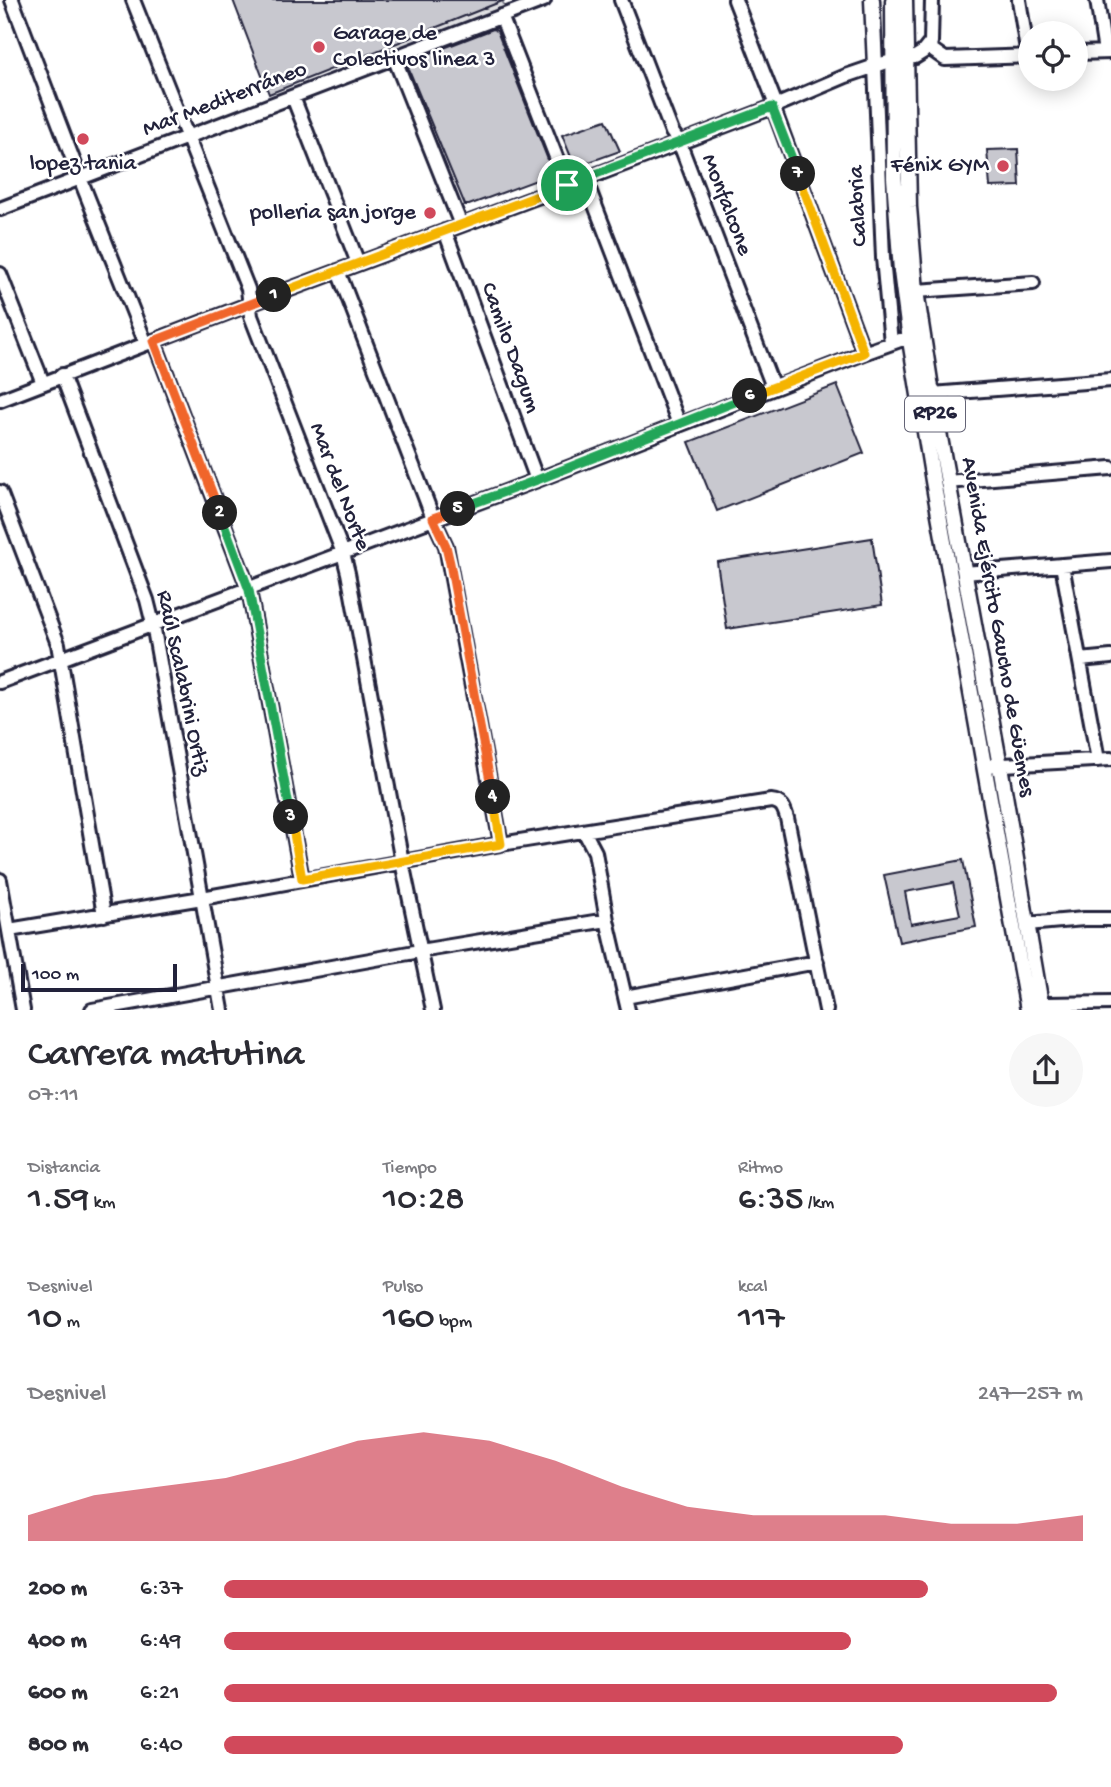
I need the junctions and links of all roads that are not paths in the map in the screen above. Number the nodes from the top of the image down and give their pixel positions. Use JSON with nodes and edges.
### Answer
{"nodes":[{"id":1,"x":10,"y":0,"type":"edge"},
{"id":2,"x":133,"y":0,"type":"edge"},
{"id":3,"x":544,"y":0,"type":"edge"},
{"id":4,"x":621,"y":0,"type":"edge"},
{"id":5,"x":735,"y":0,"type":"edge"},
{"id":6,"x":862,"y":0,"type":"edge"},
{"id":7,"x":893,"y":0,"type":"edge"},
{"id":8,"x":905,"y":0,"type":"edge"},
{"id":9,"x":932,"y":0,"type":"edge"},
{"id":10,"x":1019,"y":0,"type":"edge"},
{"id":11,"x":1097,"y":0,"type":"edge"},
{"id":12,"x":0,"y":3,"type":"edge"},
{"id":13,"x":873,"y":6,"type":"edge"},
{"id":14,"x":501,"y":16,"type":"junction"},
{"id":15,"x":1023,"y":21,"type":"edge"},
{"id":16,"x":928,"y":47,"type":"junction"},
{"id":17,"x":1108,"y":52,"type":"edge"},
{"id":18,"x":1088,"y":53,"type":"edge"},
{"id":19,"x":1018,"y":56,"type":"edge"},
{"id":20,"x":394,"y":57,"type":"junction"},
{"id":21,"x":899,"y":59,"type":"junction"},
{"id":22,"x":875,"y":66,"type":"junction"},
{"id":23,"x":293,"y":97,"type":"junction"},
{"id":24,"x":774,"y":106,"type":"junction"},
{"id":25,"x":187,"y":138,"type":"junction"},
{"id":26,"x":679,"y":142,"type":"junction"},
{"id":27,"x":79,"y":178,"type":"junction"},
{"id":28,"x":585,"y":179,"type":"junction"},
{"id":29,"x":567,"y":185,"type":"junction"},
{"id":30,"x":0,"y":209,"type":"edge"},
{"id":31,"x":460,"y":225,"type":"junction"},
{"id":32,"x":444,"y":231,"type":"junction"},
{"id":33,"x":358,"y":263,"type":"junction"},
{"id":34,"x":338,"y":271,"type":"junction"},
{"id":35,"x":0,"y":274,"type":"edge"},
{"id":36,"x":1033,"y":283,"type":"dead end"},
{"id":37,"x":916,"y":291,"type":"junction"},
{"id":38,"x":250,"y":304,"type":"junction"},
{"id":39,"x":910,"y":340,"type":"junction"},
{"id":40,"x":150,"y":342,"type":"junction"},
{"id":41,"x":891,"y":343,"type":"junction"},
{"id":42,"x":864,"y":353,"type":"junction"},
{"id":43,"x":62,"y":375,"type":"junction"},
{"id":44,"x":1111,"y":380,"type":"edge"},
{"id":45,"x":43,"y":383,"type":"junction"},
{"id":46,"x":774,"y":387,"type":"junction"},
{"id":47,"x":932,"y":394,"type":"junction"},
{"id":48,"x":0,"y":400,"type":"edge"},
{"id":49,"x":679,"y":424,"type":"junction"},
{"id":50,"x":1111,"y":468,"type":"edge"},
{"id":51,"x":537,"y":480,"type":"junction"},
{"id":52,"x":947,"y":482,"type":"junction"},
{"id":53,"x":0,"y":492,"type":"edge"},
{"id":54,"x":433,"y":518,"type":"junction"},
{"id":55,"x":343,"y":553,"type":"junction"},
{"id":56,"x":1111,"y":561,"type":"edge"},
{"id":57,"x":1062,"y":565,"type":"junction"},
{"id":58,"x":964,"y":573,"type":"junction"},
{"id":59,"x":249,"y":590,"type":"junction"},
{"id":60,"x":153,"y":624,"type":"junction"},
{"id":61,"x":1111,"y":657,"type":"edge"},
{"id":62,"x":60,"y":659,"type":"junction"},
{"id":63,"x":1080,"y":660,"type":"junction"},
{"id":64,"x":0,"y":682,"type":"edge"},
{"id":65,"x":1104,"y":759,"type":"edge"},
{"id":66,"x":992,"y":766,"type":"junction"},
{"id":67,"x":584,"y":831,"type":"junction"},
{"id":68,"x":501,"y":844,"type":"junction"},
{"id":69,"x":402,"y":862,"type":"junction"},
{"id":70,"x":302,"y":879,"type":"junction"},
{"id":71,"x":0,"y":880,"type":"edge"},
{"id":72,"x":202,"y":898,"type":"junction"},
{"id":73,"x":104,"y":915,"type":"junction"},
{"id":74,"x":1111,"y":919,"type":"edge"},
{"id":75,"x":607,"y":920,"type":"junction"},
{"id":76,"x":1027,"y":924,"type":"junction"},
{"id":77,"x":9,"y":930,"type":"junction"},
{"id":78,"x":421,"y":951,"type":"junction"},
{"id":79,"x":817,"y":962,"type":"junction"},
{"id":80,"x":218,"y":988,"type":"junction"},
{"id":81,"x":1111,"y":1003,"type":"edge"},
{"id":82,"x":627,"y":1004,"type":"edge"},
{"id":83,"x":1037,"y":1009,"type":"edge"},
{"id":84,"x":23,"y":1010,"type":"edge"},
{"id":85,"x":92,"y":1010,"type":"edge"},
{"id":86,"x":222,"y":1010,"type":"edge"},
{"id":87,"x":433,"y":1010,"type":"edge"},
{"id":88,"x":826,"y":1010,"type":"edge"}],
"edges":[{"from":1,"to":12,"type":"street"},
{"from":1,"to":27,"type":"street"},
{"from":2,"to":25,"type":"street","name":"Mar del Norte"},
{"from":3,"to":14,"type":"street","name":"Mar Mediterráneo"},
{"from":4,"to":26,"type":"street","name":"Monfalcone"},
{"from":5,"to":24,"type":"street"},
{"from":6,"to":13,"type":"street"},
{"from":7,"to":21,"type":"main road","name":"Avenida Ejército Gaucho de Güemes","number":"RP26"},
{"from":8,"to":21,"type":"main road","name":"Avenida Ejército Gaucho de Güemes","number":"RP26"},
{"from":9,"to":16,"type":"street"},
{"from":10,"to":15,"type":"street"},
{"from":11,"to":17,"type":"street"},
{"from":13,"to":22,"type":"main road"},
{"from":14,"to":20,"type":"street","name":"Mar Mediterráneo"},
{"from":14,"to":29,"type":"street"},
{"from":16,"to":19,"type":"street"},
{"from":16,"to":21,"type":"street"},
{"from":17,"to":18,"type":"street"},
{"from":20,"to":23,"type":"street","name":"Mar Mediterráneo"},
{"from":20,"to":31,"type":"street"},
{"from":21,"to":22,"type":"street"},
{"from":21,"to":37,"type":"main road","name":"Avenida Ejército Gaucho de Güemes","number":"RP26"},
{"from":21,"to":39,"type":"main road","name":"Avenida Ejército Gaucho de Güemes","number":"RP26"},
{"from":22,"to":24,"type":"street"},
{"from":22,"to":41,"type":"street","name":"Calabria"},
{"from":23,"to":25,"type":"street","name":"Mar Mediterráneo"},
{"from":23,"to":33,"type":"street"},
{"from":24,"to":26,"type":"street"},
{"from":24,"to":42,"type":"street"},
{"from":25,"to":27,"type":"street","name":"Mar Mediterráneo"},
{"from":25,"to":38,"type":"street","name":"Mar del Norte"},
{"from":26,"to":28,"type":"street"},
{"from":26,"to":46,"type":"street","name":"Monfalcone"},
{"from":27,"to":30,"type":"street","name":"Mar Mediterráneo"},
{"from":27,"to":40,"type":"street"},
{"from":28,"to":29,"type":"street"},
{"from":28,"to":49,"type":"street"},
{"from":29,"to":31,"type":"street"},
{"from":31,"to":32,"type":"street"},
{"from":32,"to":33,"type":"street"},
{"from":32,"to":51,"type":"street","name":"Camilo Dagum"},
{"from":33,"to":34,"type":"street"},
{"from":34,"to":38,"type":"street"},
{"from":34,"to":54,"type":"street"},
{"from":35,"to":45,"type":"street"},
{"from":36,"to":37,"type":"street"},
{"from":37,"to":47,"type":"main road","name":"Avenida Ejército Gaucho de Güemes","number":"RP26"},
{"from":38,"to":40,"type":"street"},
{"from":38,"to":55,"type":"street","name":"Mar del Norte"},
{"from":39,"to":41,"type":"street"},
{"from":39,"to":66,"type":"main road","name":"Avenida Ejército Gaucho de Güemes","number":"RP26"},
{"from":40,"to":43,"type":"street"},
{"from":40,"to":59,"type":"street"},
{"from":41,"to":42,"type":"street"},
{"from":42,"to":46,"type":"street"},
{"from":43,"to":45,"type":"street"},
{"from":43,"to":60,"type":"street","name":"Raúl Scalabrini Ortiz"},
{"from":44,"to":47,"type":"street"},
{"from":45,"to":48,"type":"street"},
{"from":46,"to":49,"type":"street"},
{"from":47,"to":52,"type":"main road","name":"Avenida Ejército Gaucho de Güemes","number":"RP26"},
{"from":49,"to":51,"type":"street"},
{"from":50,"to":52,"type":"street"},
{"from":51,"to":54,"type":"street"},
{"from":52,"to":58,"type":"main road","name":"Avenida Ejército Gaucho de Güemes","number":"RP26"},
{"from":53,"to":62,"type":"street"},
{"from":54,"to":55,"type":"street"},
{"from":54,"to":68,"type":"street"},
{"from":55,"to":59,"type":"street"},
{"from":55,"to":69,"type":"street","name":"Mar del Norte"},
{"from":56,"to":57,"type":"street"},
{"from":57,"to":58,"type":"street"},
{"from":57,"to":63,"type":"street"},
{"from":58,"to":66,"type":"main road","name":"Avenida Ejército Gaucho de Güemes","number":"RP26"},
{"from":59,"to":60,"type":"street"},
{"from":59,"to":70,"type":"street"},
{"from":60,"to":62,"type":"street"},
{"from":60,"to":72,"type":"street","name":"Raúl Scalabrini Ortiz"},
{"from":61,"to":63,"type":"street"},
{"from":62,"to":64,"type":"street"},
{"from":62,"to":73,"type":"street"},
{"from":63,"to":65,"type":"street"},
{"from":65,"to":66,"type":"street"},
{"from":66,"to":76,"type":"main road","name":"Avenida Ejército Gaucho de Güemes","number":"RP26"},
{"from":66,"to":83,"type":"main road","name":"Avenida Ejército Gaucho de Güemes","number":"RP26"},
{"from":67,"to":68,"type":"street"},
{"from":67,"to":75,"type":"street"},
{"from":67,"to":79,"type":"street"},
{"from":68,"to":69,"type":"street"},
{"from":69,"to":70,"type":"street"},
{"from":69,"to":78,"type":"street","name":"Mar del Norte"},
{"from":70,"to":72,"type":"street"},
{"from":71,"to":77,"type":"street"},
{"from":72,"to":73,"type":"street"},
{"from":72,"to":80,"type":"street","name":"Raúl Scalabrini Ortiz"},
{"from":73,"to":77,"type":"street"},
{"from":74,"to":76,"type":"street"},
{"from":75,"to":78,"type":"street"},
{"from":75,"to":82,"type":"street"},
{"from":76,"to":83,"type":"main road","name":"Avenida Ejército Gaucho de Güemes","number":"RP26"},
{"from":77,"to":84,"type":"street"},
{"from":78,"to":80,"type":"street"},
{"from":78,"to":87,"type":"street","name":"Mar del Norte"},
{"from":79,"to":82,"type":"street"},
{"from":79,"to":88,"type":"street"},
{"from":80,"to":85,"type":"street"},
{"from":80,"to":86,"type":"street","name":"Raúl Scalabrini Ortiz"},
{"from":81,"to":83,"type":"street"}]}
